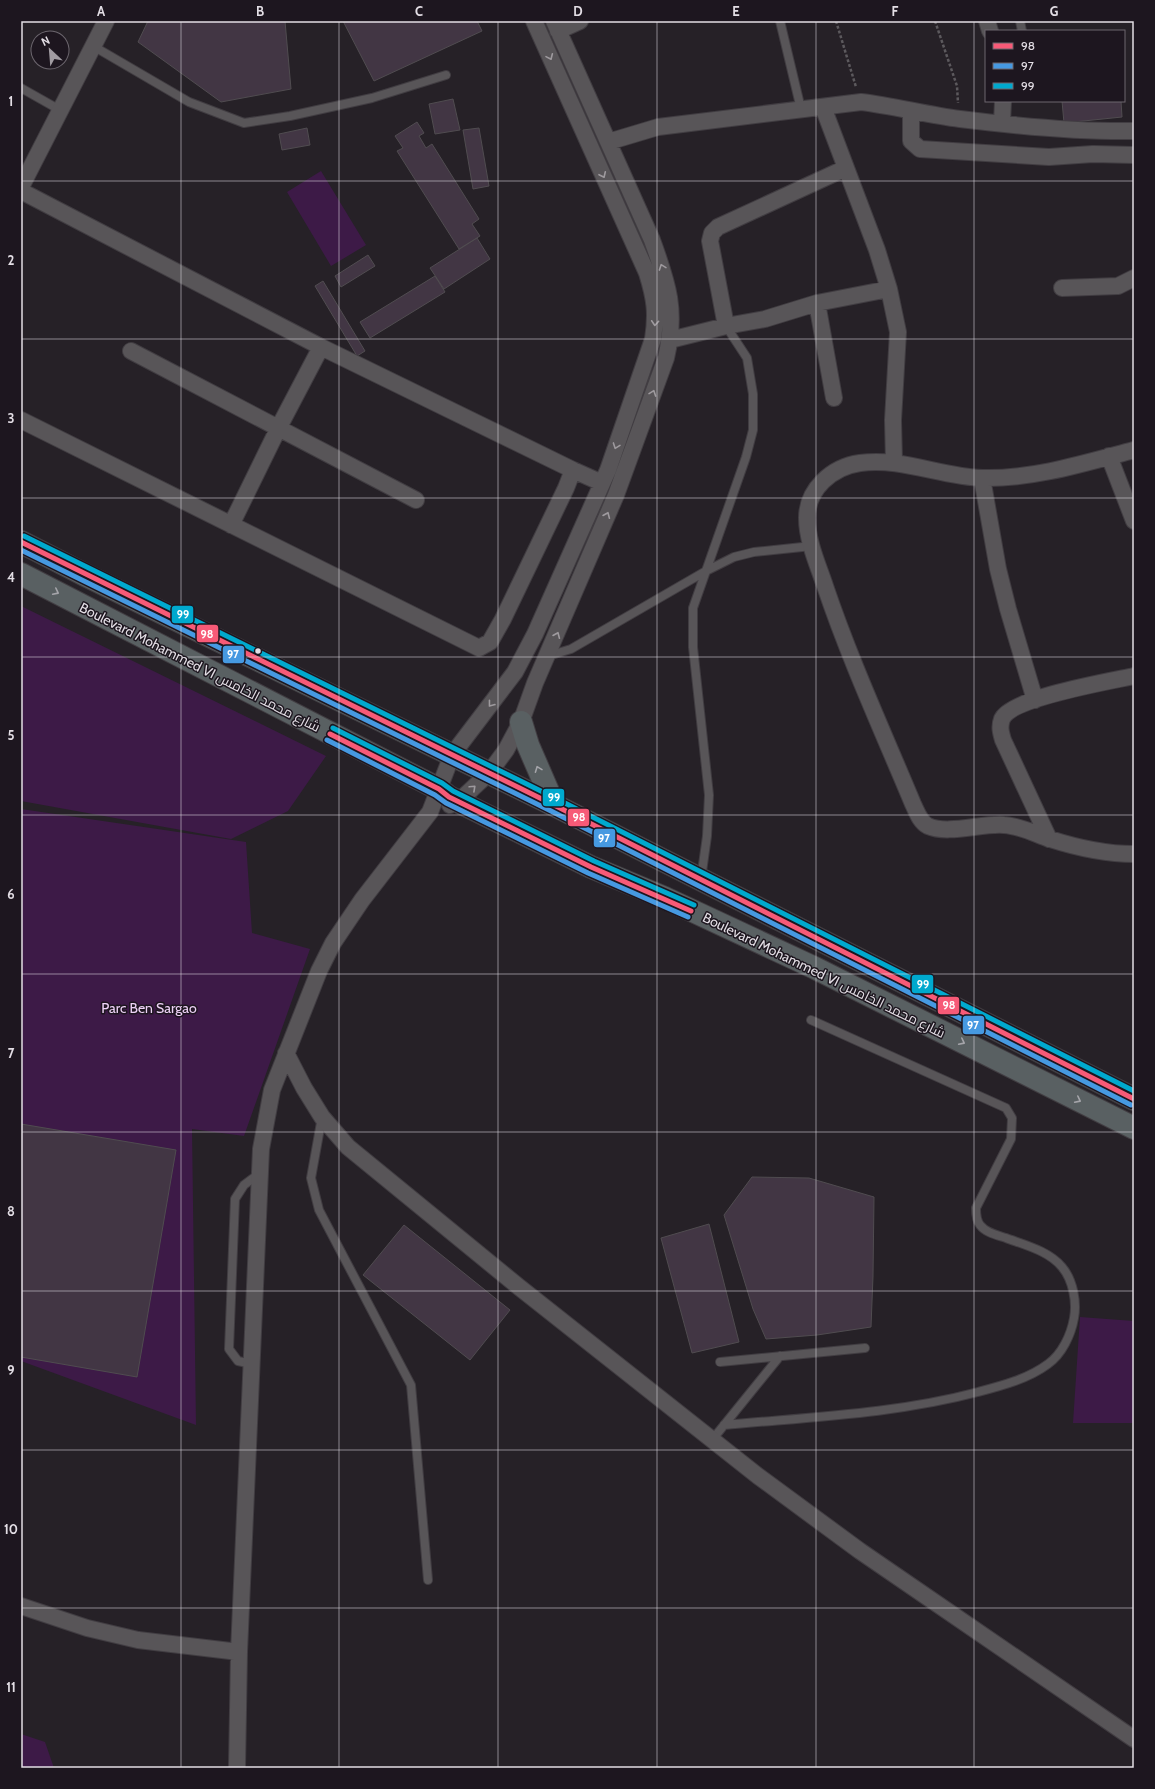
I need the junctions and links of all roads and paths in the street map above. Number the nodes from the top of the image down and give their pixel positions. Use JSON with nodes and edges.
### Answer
{"nodes":[{"id":1,"x":106,"y":21,"type":"edge"},
{"id":2,"x":534,"y":21,"type":"edge"},
{"id":3,"x":580,"y":21,"type":"edge"},
{"id":4,"x":780,"y":21,"type":"edge"},
{"id":5,"x":836,"y":21,"type":"edge"},
{"id":6,"x":935,"y":21,"type":"edge"},
{"id":7,"x":556,"y":26,"type":"edge"},
{"id":8,"x":93,"y":46,"type":"junction"},
{"id":9,"x":446,"y":75,"type":"dead end"},
{"id":10,"x":21,"y":88,"type":"edge"},
{"id":11,"x":861,"y":102,"type":"junction"},
{"id":12,"x":1003,"y":102,"type":"edge"},
{"id":13,"x":823,"y":106,"type":"junction"},
{"id":14,"x":801,"y":109,"type":"junction"},
{"id":15,"x":60,"y":110,"type":"junction"},
{"id":16,"x":911,"y":111,"type":"junction"},
{"id":17,"x":960,"y":119,"type":"junction"},
{"id":18,"x":1002,"y":123,"type":"junction"},
{"id":19,"x":1134,"y":131,"type":"edge"},
{"id":20,"x":608,"y":142,"type":"junction"},
{"id":21,"x":1134,"y":155,"type":"edge"},
{"id":22,"x":846,"y":168,"type":"junction"},
{"id":23,"x":21,"y":187,"type":"edge"},
{"id":24,"x":21,"y":191,"type":"edge"},
{"id":25,"x":1134,"y":278,"type":"edge"},
{"id":26,"x":1062,"y":288,"type":"dead end"},
{"id":27,"x":889,"y":289,"type":"junction"},
{"id":28,"x":817,"y":303,"type":"junction"},
{"id":29,"x":726,"y":326,"type":"junction"},
{"id":30,"x":670,"y":340,"type":"junction"},
{"id":31,"x":321,"y":347,"type":"junction"},
{"id":32,"x":131,"y":351,"type":"dead end"},
{"id":33,"x":834,"y":398,"type":"dead end"},
{"id":34,"x":21,"y":420,"type":"edge"},
{"id":35,"x":279,"y":427,"type":"junction"},
{"id":36,"x":1134,"y":450,"type":"edge"},
{"id":37,"x":1109,"y":456,"type":"junction"},
{"id":38,"x":894,"y":462,"type":"junction"},
{"id":39,"x":573,"y":470,"type":"junction"},
{"id":40,"x":982,"y":478,"type":"junction"},
{"id":41,"x":602,"y":483,"type":"junction"},
{"id":42,"x":416,"y":500,"type":"dead end"},
{"id":43,"x":1134,"y":522,"type":"edge"},
{"id":44,"x":231,"y":525,"type":"junction"},
{"id":45,"x":21,"y":542,"type":"edge"},
{"id":46,"x":812,"y":546,"type":"junction"},
{"id":47,"x":706,"y":571,"type":"junction"},
{"id":48,"x":21,"y":574,"type":"edge"},
{"id":49,"x":548,"y":656,"type":"junction"},
{"id":50,"x":1134,"y":676,"type":"edge"},
{"id":51,"x":1035,"y":700,"type":"junction"},
{"id":52,"x":521,"y":722,"type":"junction"},
{"id":53,"x":452,"y":754,"type":"junction"},
{"id":54,"x":489,"y":773,"type":"junction"},
{"id":55,"x":439,"y":789,"type":"junction"},
{"id":56,"x":459,"y":801,"type":"junction"},
{"id":57,"x":554,"y":805,"type":"junction"},
{"id":58,"x":430,"y":812,"type":"junction"},
{"id":59,"x":1049,"y":839,"type":"junction"},
{"id":60,"x":1134,"y":854,"type":"edge"},
{"id":61,"x":701,"y":880,"type":"junction"},
{"id":62,"x":811,"y":1020,"type":"dead end"},
{"id":63,"x":286,"y":1053,"type":"junction"},
{"id":64,"x":1134,"y":1099,"type":"edge"},
{"id":65,"x":322,"y":1117,"type":"junction"},
{"id":66,"x":1134,"y":1128,"type":"edge"},
{"id":67,"x":260,"y":1173,"type":"junction"},
{"id":68,"x":865,"y":1348,"type":"dead end"},
{"id":69,"x":780,"y":1356,"type":"junction"},
{"id":70,"x":720,"y":1362,"type":"dead end"},
{"id":71,"x":252,"y":1364,"type":"junction"},
{"id":72,"x":724,"y":1425,"type":"junction"},
{"id":73,"x":712,"y":1440,"type":"junction"},
{"id":74,"x":428,"y":1580,"type":"dead end"},
{"id":75,"x":21,"y":1606,"type":"edge"},
{"id":76,"x":238,"y":1652,"type":"junction"},
{"id":77,"x":1134,"y":1739,"type":"edge"},
{"id":78,"x":236,"y":1768,"type":"edge"}],
"edges":[{"from":1,"to":8,"type":"street"},
{"from":2,"to":41,"type":"street","one_way":true},
{"from":3,"to":7,"type":"street"},
{"from":4,"to":14,"type":"lane"},
{"from":5,"to":11,"type":"path"},
{"from":6,"to":17,"type":"path"},
{"from":7,"to":20,"type":"street"},
{"from":8,"to":9,"type":"lane"},
{"from":8,"to":15,"type":"street"},
{"from":10,"to":15,"type":"lane"},
{"from":11,"to":13,"type":"street"},
{"from":11,"to":16,"type":"street"},
{"from":12,"to":18,"type":"street"},
{"from":13,"to":14,"type":"street"},
{"from":13,"to":22,"type":"street"},
{"from":14,"to":20,"type":"street"},
{"from":15,"to":23,"type":"street"},
{"from":16,"to":17,"type":"street"},
{"from":16,"to":21,"type":"street"},
{"from":17,"to":18,"type":"street"},
{"from":18,"to":19,"type":"street"},
{"from":30,"to":20,"type":"street","one_way":true},
{"from":22,"to":27,"type":"street"},
{"from":22,"to":29,"type":"street"},
{"from":24,"to":31,"type":"street"},
{"from":25,"to":26,"type":"street"},
{"from":27,"to":28,"type":"street"},
{"from":27,"to":38,"type":"street"},
{"from":28,"to":29,"type":"street"},
{"from":28,"to":33,"type":"street"},
{"from":29,"to":30,"type":"street"},
{"from":29,"to":47,"type":"lane"},
{"from":49,"to":30,"type":"street","one_way":true},
{"from":31,"to":35,"type":"street"},
{"from":31,"to":39,"type":"street"},
{"from":32,"to":35,"type":"street"},
{"from":34,"to":44,"type":"street"},
{"from":35,"to":42,"type":"street"},
{"from":35,"to":44,"type":"street"},
{"from":36,"to":37,"type":"street"},
{"from":37,"to":40,"type":"street"},
{"from":37,"to":43,"type":"street"},
{"from":38,"to":40,"type":"street"},
{"from":38,"to":46,"type":"street"},
{"from":39,"to":41,"type":"street"},
{"from":39,"to":44,"type":"street"},
{"from":40,"to":51,"type":"street"},
{"from":41,"to":53,"type":"street","one_way":true},
{"from":45,"to":53,"type":"main road","name":"Boulevard Mohammed VI شارع محمد الخامس"},
{"from":46,"to":47,"type":"lane"},
{"from":46,"to":59,"type":"street"},
{"from":47,"to":49,"type":"lane"},
{"from":47,"to":61,"type":"lane"},
{"from":48,"to":55,"type":"main road","name":"Boulevard Mohammed VI شارع محمد الخامس","one_way":true},
{"from":49,"to":52,"type":"street"},
{"from":50,"to":51,"type":"street"},
{"from":51,"to":59,"type":"street"},
{"from":52,"to":54,"type":"street"},
{"from":57,"to":52,"type":"main road","one_way":true},
{"from":53,"to":54,"type":"main road","name":"Boulevard Mohammed VI شارع محمد الخامس"},
{"from":53,"to":55,"type":"street"},
{"from":56,"to":54,"type":"street","one_way":true},
{"from":54,"to":57,"type":"main road","name":"Boulevard Mohammed VI شارع محمد الخامس"},
{"from":55,"to":56,"type":"main road","name":"Boulevard Mohammed VI شارع محمد الخامس"},
{"from":55,"to":58,"type":"street"},
{"from":56,"to":58,"type":"street"},
{"from":56,"to":66,"type":"main road","name":"Boulevard Mohammed VI شارع محمد الخامس","one_way":true},
{"from":57,"to":61,"type":"main road","name":"Boulevard Mohammed VI شارع محمد الخامس"},
{"from":58,"to":63,"type":"street"},
{"from":59,"to":60,"type":"street"},
{"from":61,"to":64,"type":"main road","name":"Boulevard Mohammed VI شارع محمد الخامس"},
{"from":62,"to":72,"type":"lane"},
{"from":63,"to":65,"type":"street"},
{"from":63,"to":67,"type":"street"},
{"from":65,"to":73,"type":"street"},
{"from":65,"to":74,"type":"lane"},
{"from":67,"to":71,"type":"street"},
{"from":67,"to":71,"type":"lane"},
{"from":68,"to":69,"type":"lane"},
{"from":69,"to":70,"type":"lane"},
{"from":69,"to":72,"type":"lane"},
{"from":71,"to":76,"type":"street"},
{"from":72,"to":73,"type":"lane"},
{"from":73,"to":77,"type":"street"},
{"from":75,"to":76,"type":"street"},
{"from":76,"to":78,"type":"street"}]}
